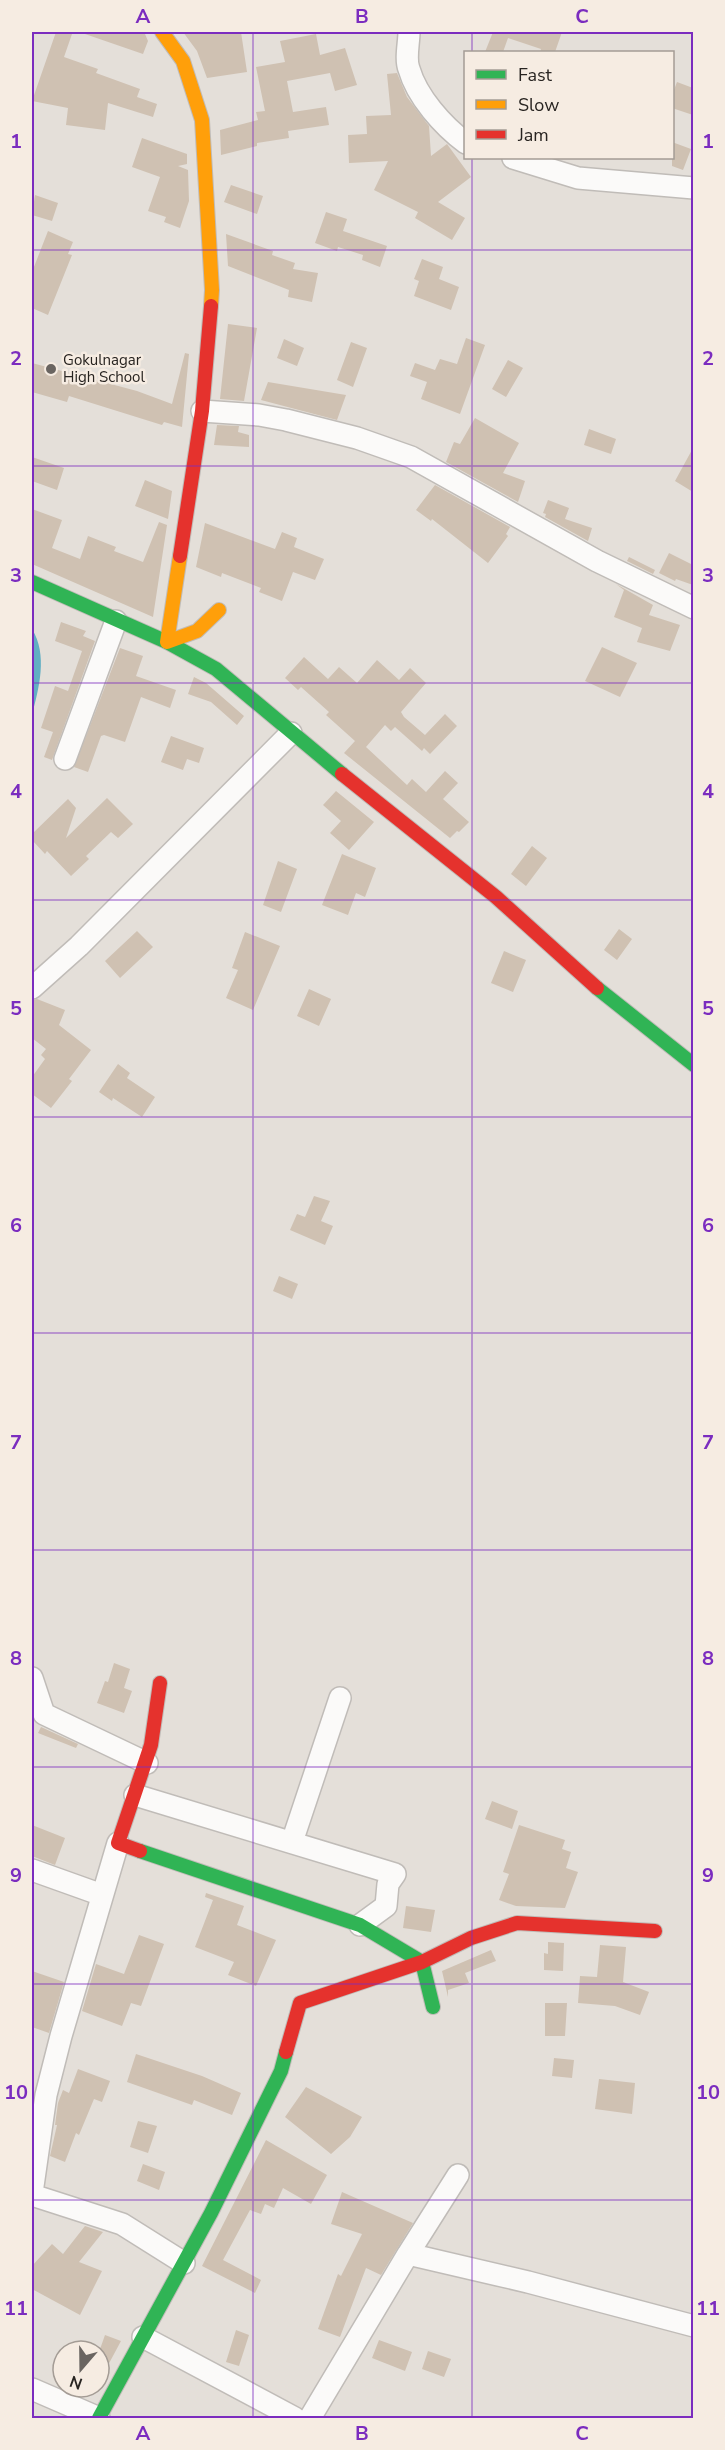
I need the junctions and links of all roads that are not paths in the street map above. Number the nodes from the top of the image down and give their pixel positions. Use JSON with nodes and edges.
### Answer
{"nodes":[{"id":1,"x":162,"y":32,"type":"edge"},
{"id":2,"x":409,"y":32,"type":"edge"},
{"id":3,"x":464,"y":142,"type":"edge"},
{"id":4,"x":516,"y":159,"type":"edge"},
{"id":5,"x":693,"y":188,"type":"edge"},
{"id":6,"x":202,"y":411,"type":"junction"},
{"id":7,"x":32,"y":582,"type":"edge"},
{"id":8,"x":693,"y":608,"type":"edge"},
{"id":9,"x":219,"y":609,"type":"dead end"},
{"id":10,"x":116,"y":621,"type":"junction"},
{"id":11,"x":167,"y":642,"type":"junction"},
{"id":12,"x":291,"y":733,"type":"junction"},
{"id":13,"x":65,"y":759,"type":"dead end"},
{"id":14,"x":32,"y":988,"type":"edge"},
{"id":15,"x":693,"y":1065,"type":"edge"},
{"id":16,"x":32,"y":1678,"type":"edge"},
{"id":17,"x":160,"y":1683,"type":"dead end"},
{"id":18,"x":340,"y":1698,"type":"dead end"},
{"id":19,"x":147,"y":1763,"type":"junction"},
{"id":20,"x":135,"y":1795,"type":"junction"},
{"id":21,"x":292,"y":1842,"type":"junction"},
{"id":22,"x":117,"y":1843,"type":"junction"},
{"id":23,"x":32,"y":1870,"type":"edge"},
{"id":24,"x":102,"y":1895,"type":"junction"},
{"id":25,"x":360,"y":1925,"type":"junction"},
{"id":26,"x":655,"y":1931,"type":"dead end"},
{"id":27,"x":422,"y":1962,"type":"junction"},
{"id":28,"x":433,"y":2007,"type":"dead end"},
{"id":29,"x":458,"y":2175,"type":"dead end"},
{"id":30,"x":32,"y":2194,"type":"edge"},
{"id":31,"x":408,"y":2254,"type":"junction"},
{"id":32,"x":184,"y":2263,"type":"junction"},
{"id":33,"x":693,"y":2326,"type":"edge"},
{"id":34,"x":143,"y":2337,"type":"junction"},
{"id":35,"x":32,"y":2389,"type":"edge"},
{"id":36,"x":99,"y":2418,"type":"edge"},
{"id":37,"x":295,"y":2418,"type":"edge"},
{"id":38,"x":310,"y":2418,"type":"edge"}],
"edges":[{"from":1,"to":6,"type":"street"},
{"from":2,"to":3,"type":"street"},
{"from":4,"to":5,"type":"street"},
{"from":6,"to":8,"type":"street"},
{"from":6,"to":11,"type":"street"},
{"from":7,"to":10,"type":"street"},
{"from":9,"to":11,"type":"street"},
{"from":10,"to":11,"type":"street"},
{"from":10,"to":13,"type":"street"},
{"from":11,"to":12,"type":"street"},
{"from":12,"to":14,"type":"street"},
{"from":12,"to":15,"type":"street"},
{"from":16,"to":19,"type":"street"},
{"from":17,"to":19,"type":"street"},
{"from":18,"to":21,"type":"street"},
{"from":19,"to":20,"type":"street"},
{"from":20,"to":21,"type":"street"},
{"from":20,"to":22,"type":"street"},
{"from":21,"to":25,"type":"street"},
{"from":22,"to":24,"type":"street"},
{"from":22,"to":25,"type":"street"},
{"from":23,"to":24,"type":"street"},
{"from":24,"to":30,"type":"street"},
{"from":25,"to":27,"type":"street"},
{"from":26,"to":27,"type":"street"},
{"from":27,"to":28,"type":"street"},
{"from":27,"to":32,"type":"street"},
{"from":29,"to":31,"type":"street"},
{"from":30,"to":32,"type":"street"},
{"from":31,"to":33,"type":"street"},
{"from":31,"to":38,"type":"street"},
{"from":32,"to":34,"type":"street"},
{"from":34,"to":36,"type":"street"},
{"from":34,"to":37,"type":"street"},
{"from":35,"to":36,"type":"street"}]}
